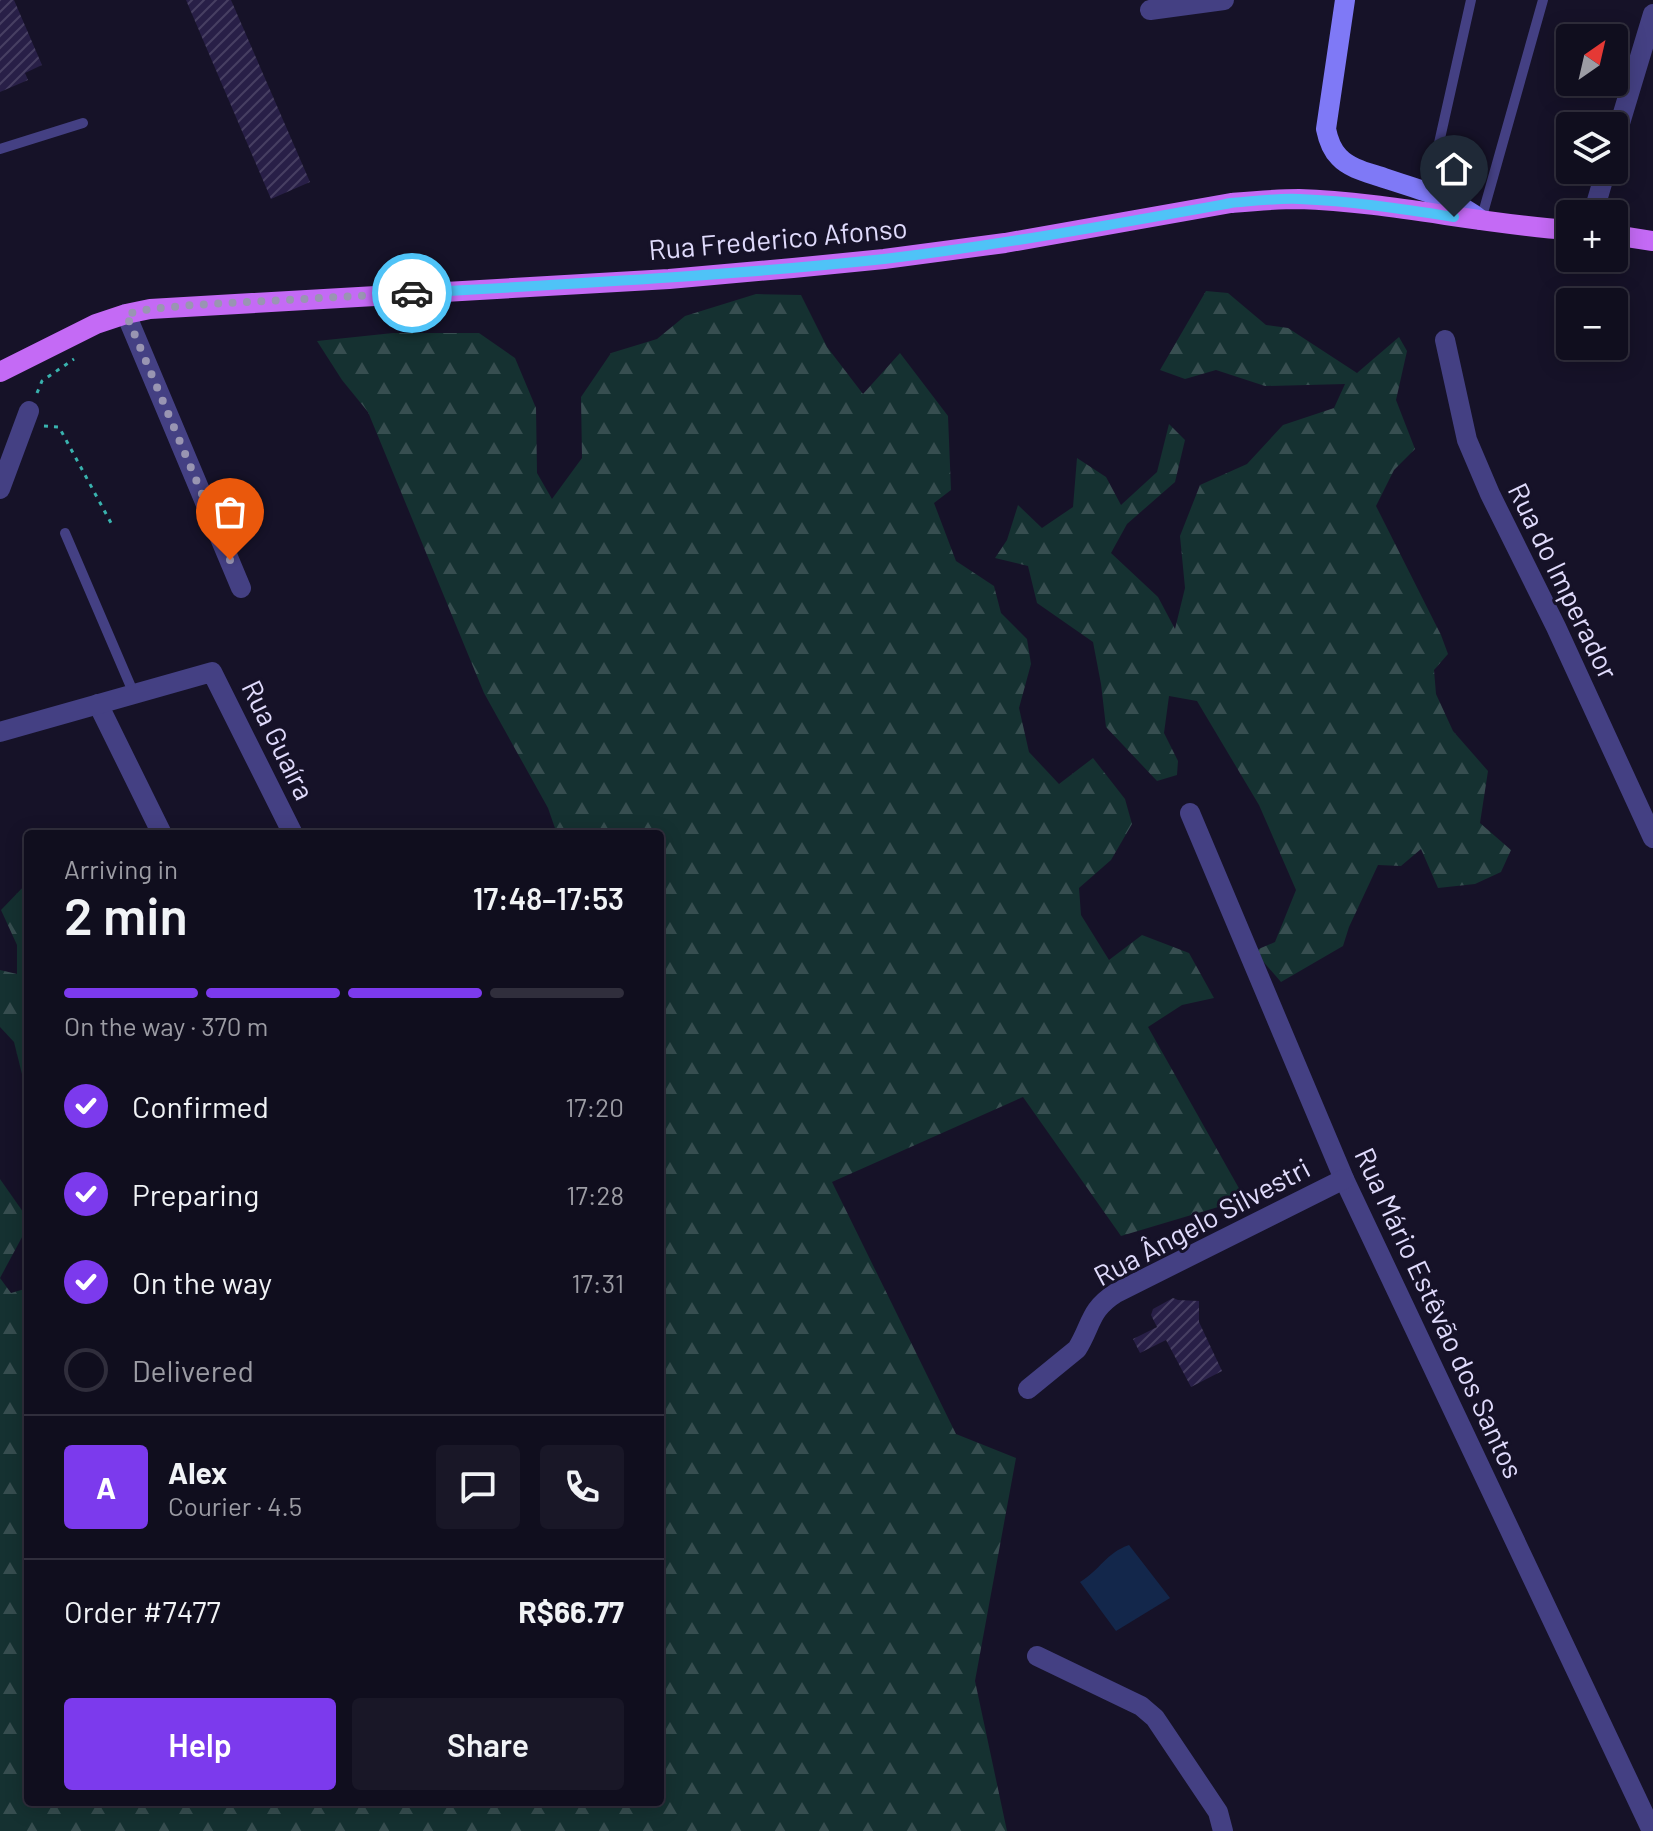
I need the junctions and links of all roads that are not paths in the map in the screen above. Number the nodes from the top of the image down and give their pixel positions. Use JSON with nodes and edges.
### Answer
{"nodes":[{"id":1,"x":1224,"y":0,"type":"edge"},
{"id":2,"x":1345,"y":0,"type":"edge"},
{"id":3,"x":1471,"y":0,"type":"edge"},
{"id":4,"x":1543,"y":0,"type":"edge"},
{"id":5,"x":1150,"y":10,"type":"dead end"},
{"id":6,"x":1653,"y":14,"type":"edge"},
{"id":7,"x":1623,"y":112,"type":"edge"},
{"id":8,"x":83,"y":123,"type":"dead end"},
{"id":9,"x":0,"y":149,"type":"edge"},
{"id":10,"x":1428,"y":192,"type":"junction"},
{"id":11,"x":1481,"y":220,"type":"junction"},
{"id":12,"x":1556,"y":228,"type":"edge"},
{"id":13,"x":1628,"y":237,"type":"edge"},
{"id":14,"x":1653,"y":241,"type":"edge"},
{"id":15,"x":126,"y":314,"type":"junction"},
{"id":16,"x":1445,"y":340,"type":"dead end"},
{"id":17,"x":0,"y":372,"type":"edge"},
{"id":18,"x":27,"y":417,"type":"road end"},
{"id":19,"x":0,"y":489,"type":"edge"},
{"id":20,"x":65,"y":533,"type":"dead end"},
{"id":21,"x":241,"y":588,"type":"dead end"},
{"id":22,"x":134,"y":694,"type":"junction"},
{"id":23,"x":98,"y":704,"type":"junction"},
{"id":24,"x":0,"y":732,"type":"edge"},
{"id":25,"x":1190,"y":813,"type":"dead end"},
{"id":26,"x":160,"y":830,"type":"edge"},
{"id":27,"x":291,"y":830,"type":"edge"},
{"id":28,"x":1653,"y":838,"type":"edge"},
{"id":29,"x":1344,"y":1179,"type":"junction"},
{"id":30,"x":1028,"y":1389,"type":"dead end"},
{"id":31,"x":1037,"y":1656,"type":"dead end"},
{"id":32,"x":1223,"y":1831,"type":"edge"},
{"id":33,"x":1652,"y":1831,"type":"edge"}],
"edges":[{"from":1,"to":5,"type":"street"},
{"from":2,"to":10,"type":"main road"},
{"from":3,"to":10,"type":"lane"},
{"from":4,"to":11,"type":"lane"},
{"from":6,"to":7,"type":"street"},
{"from":8,"to":9,"type":"lane"},
{"from":10,"to":11,"type":"main road"},
{"from":11,"to":12,"type":"main road","name":"Rua Frederico Afonso"},
{"from":11,"to":15,"type":"main road","name":"Rua Frederico Afonso"},
{"from":13,"to":14,"type":"main road"},
{"from":15,"to":17,"type":"main road","name":"Rua Frederico Afonso"},
{"from":15,"to":21,"type":"street"},
{"from":16,"to":28,"type":"street","name":"Rua do Imperador"},
{"from":18,"to":19,"type":"street"},
{"from":20,"to":22,"type":"lane"},
{"from":22,"to":23,"type":"street"},
{"from":22,"to":27,"type":"street","name":"Rua Guaíra"},
{"from":23,"to":24,"type":"street"},
{"from":23,"to":26,"type":"street"},
{"from":25,"to":29,"type":"street","name":"Rua Mário Estêvão dos Santos"},
{"from":29,"to":30,"type":"street","name":"Rua Ângelo Silvestri"},
{"from":29,"to":33,"type":"street","name":"Rua Mário Estêvão dos Santos"},
{"from":31,"to":32,"type":"street"}]}
